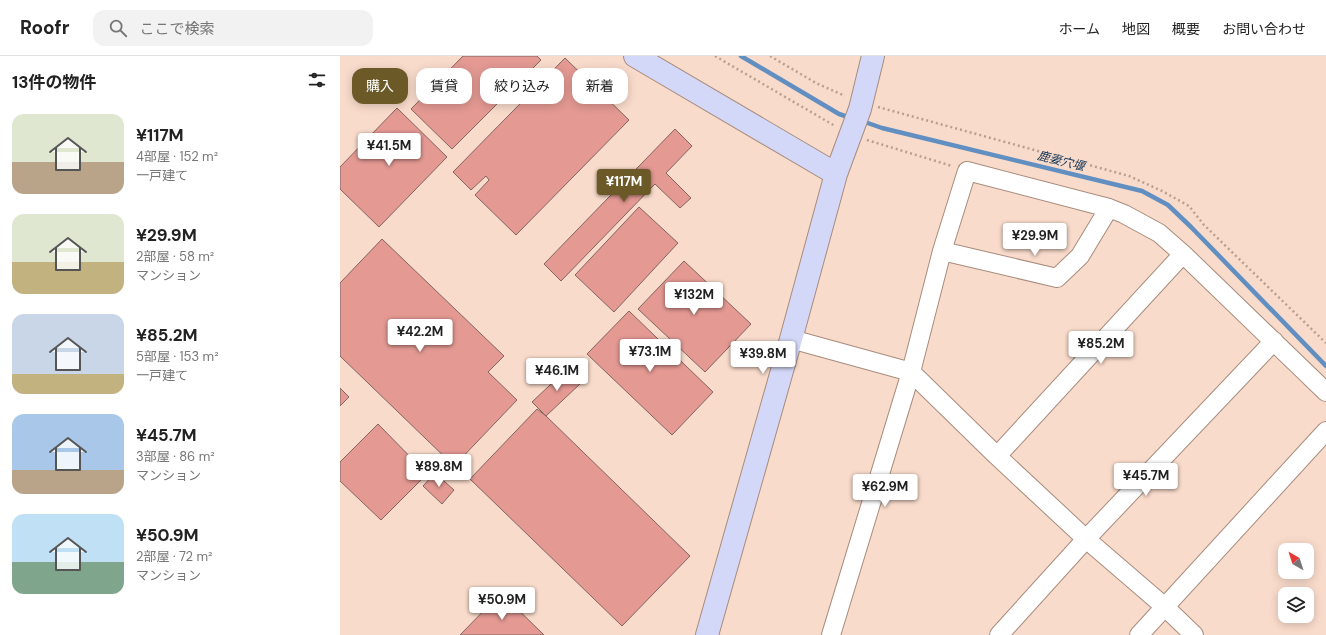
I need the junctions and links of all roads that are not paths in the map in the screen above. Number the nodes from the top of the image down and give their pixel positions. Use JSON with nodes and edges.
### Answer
{"nodes":[{"id":1,"x":636,"y":56,"type":"edge"},
{"id":2,"x":873,"y":56,"type":"edge"},
{"id":3,"x":836,"y":174,"type":"junction"},
{"id":4,"x":1109,"y":208,"type":"junction"},
{"id":5,"x":942,"y":251,"type":"junction"},
{"id":6,"x":1183,"y":254,"type":"junction"},
{"id":7,"x":791,"y":339,"type":"junction"},
{"id":8,"x":1274,"y":341,"type":"junction"},
{"id":9,"x":911,"y":372,"type":"junction"},
{"id":10,"x":1326,"y":392,"type":"edge"},
{"id":11,"x":1326,"y":431,"type":"edge"},
{"id":12,"x":997,"y":456,"type":"junction"},
{"id":13,"x":1086,"y":539,"type":"junction"},
{"id":14,"x":1165,"y":607,"type":"junction"},
{"id":15,"x":707,"y":635,"type":"edge"},
{"id":16,"x":831,"y":635,"type":"edge"},
{"id":17,"x":999,"y":635,"type":"edge"},
{"id":18,"x":1139,"y":635,"type":"edge"},
{"id":19,"x":1194,"y":635,"type":"edge"}],
"edges":[{"from":1,"to":3,"type":"street"},
{"from":2,"to":3,"type":"street"},
{"from":3,"to":7,"type":"street"},
{"from":4,"to":5,"type":"street"},
{"from":4,"to":5,"type":"street"},
{"from":4,"to":6,"type":"street"},
{"from":5,"to":9,"type":"street"},
{"from":6,"to":8,"type":"street"},
{"from":6,"to":12,"type":"street"},
{"from":7,"to":9,"type":"street"},
{"from":7,"to":15,"type":"street"},
{"from":8,"to":10,"type":"street"},
{"from":8,"to":13,"type":"street"},
{"from":9,"to":12,"type":"street"},
{"from":9,"to":16,"type":"street"},
{"from":11,"to":14,"type":"street"},
{"from":12,"to":13,"type":"street"},
{"from":13,"to":14,"type":"street"},
{"from":13,"to":17,"type":"street"},
{"from":14,"to":18,"type":"street"},
{"from":14,"to":19,"type":"street"}]}
